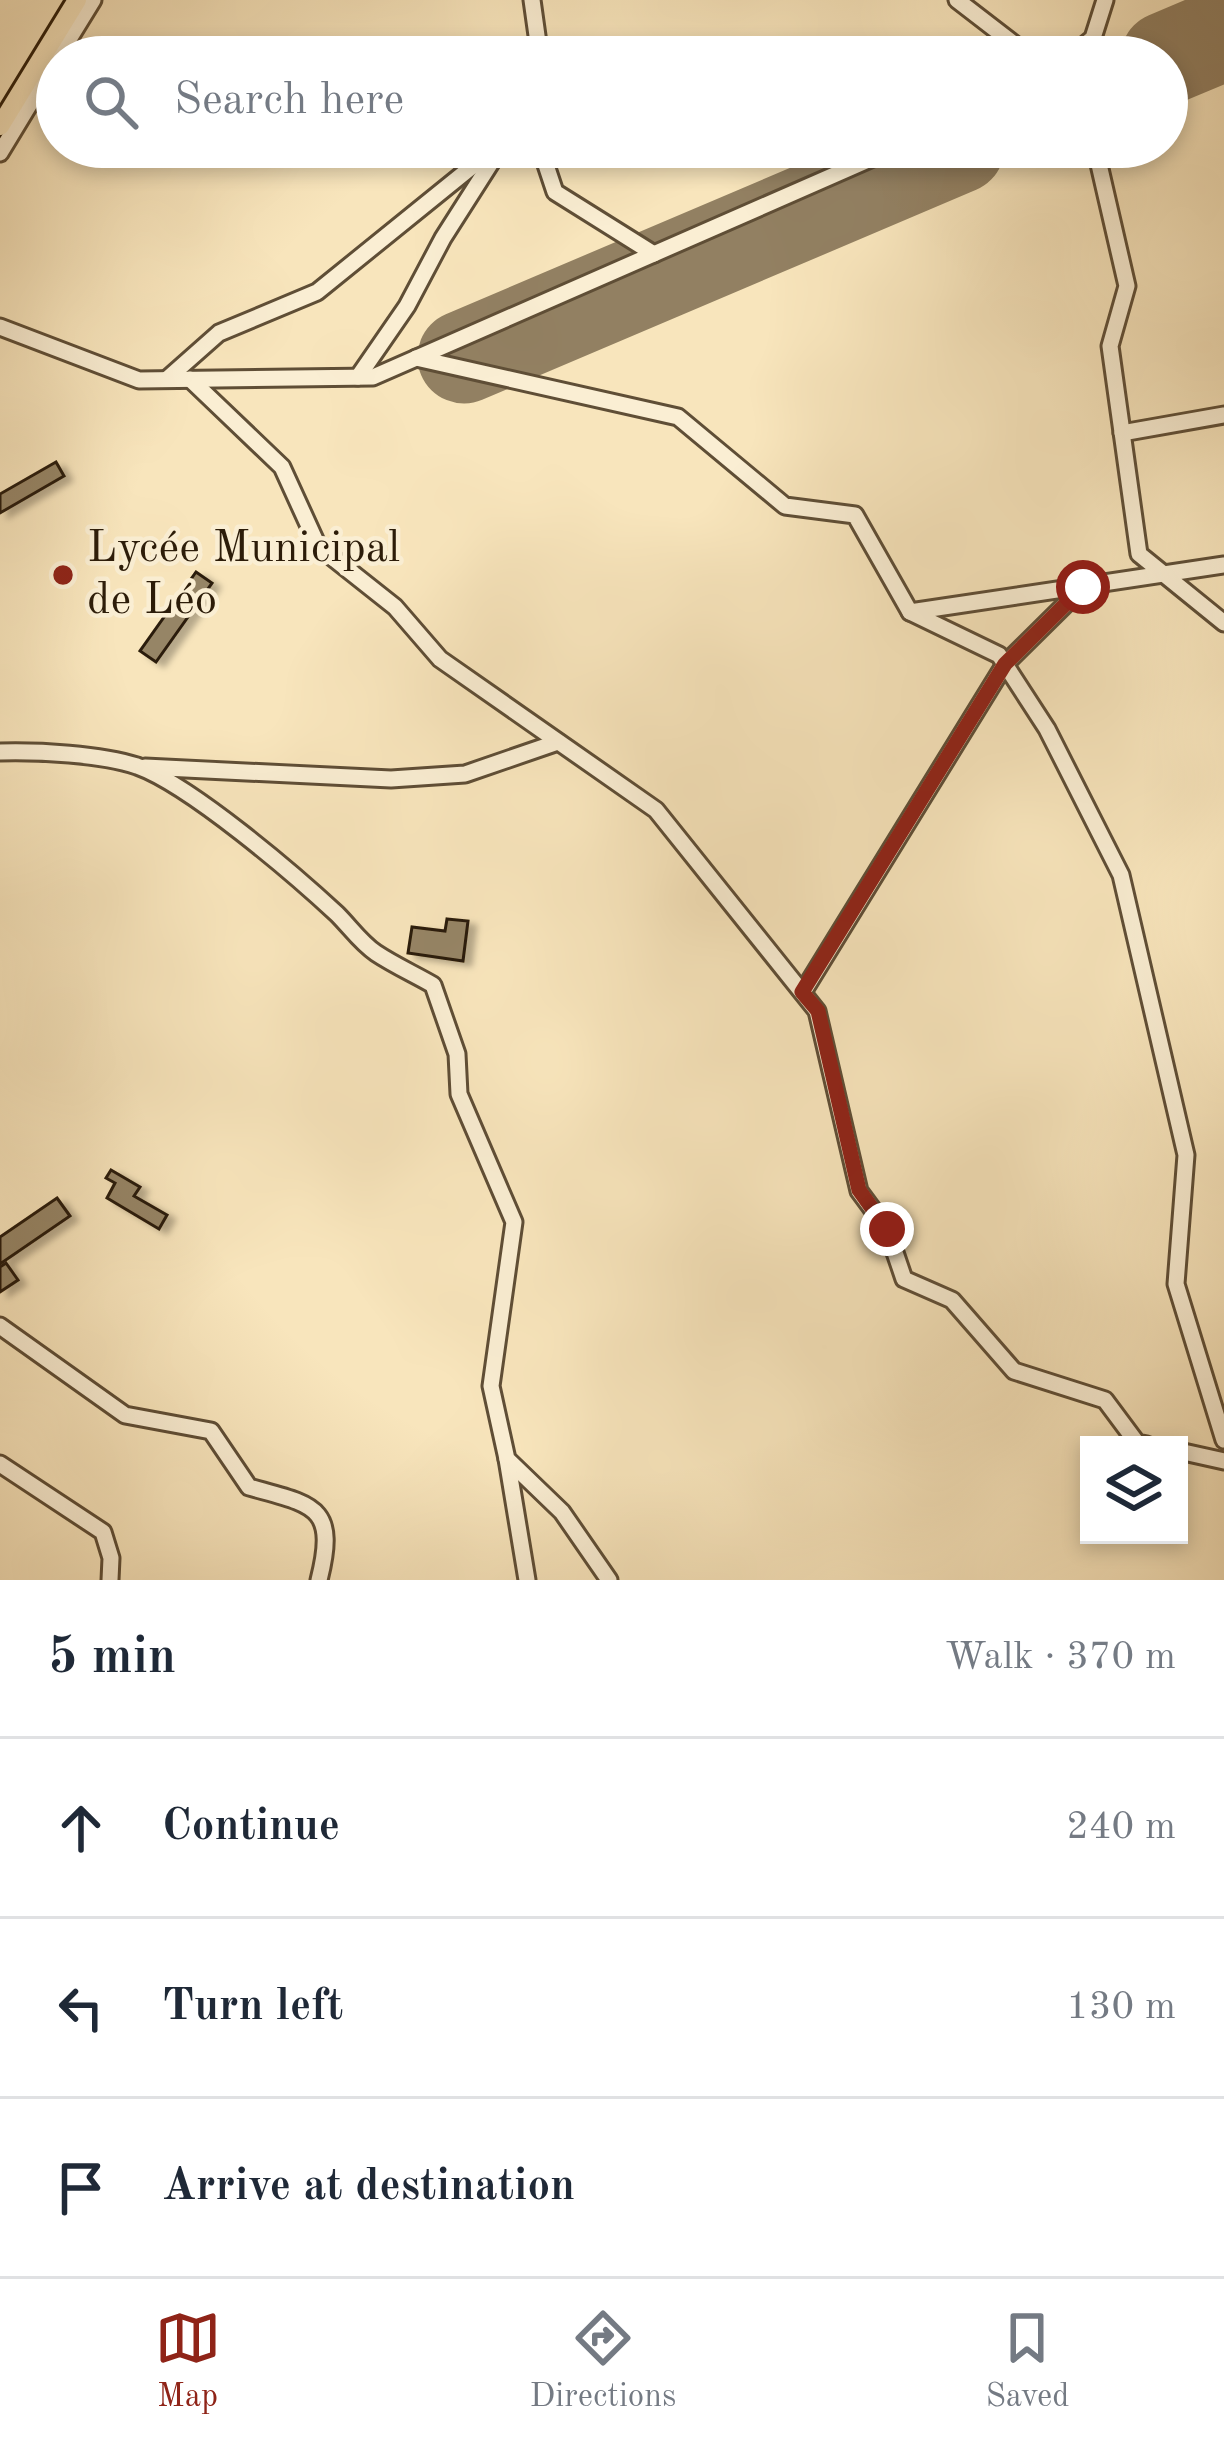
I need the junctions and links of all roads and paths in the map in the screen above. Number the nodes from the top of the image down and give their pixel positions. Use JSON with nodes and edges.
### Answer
{"nodes":[{"id":1,"x":77,"y":0,"type":"edge"},
{"id":2,"x":93,"y":0,"type":"edge"},
{"id":3,"x":532,"y":0,"type":"edge"},
{"id":4,"x":957,"y":0,"type":"edge"},
{"id":5,"x":1105,"y":0,"type":"edge"},
{"id":6,"x":54,"y":36,"type":"edge"},
{"id":7,"x":71,"y":36,"type":"edge"},
{"id":8,"x":537,"y":36,"type":"edge"},
{"id":9,"x":1004,"y":36,"type":"edge"},
{"id":10,"x":1094,"y":36,"type":"edge"},
{"id":11,"x":36,"y":65,"type":"edge"},
{"id":12,"x":36,"y":94,"type":"edge"},
{"id":13,"x":2,"y":118,"type":"edge"},
{"id":14,"x":0,"y":153,"type":"edge"},
{"id":15,"x":470,"y":168,"type":"edge"},
{"id":16,"x":486,"y":168,"type":"edge"},
{"id":17,"x":547,"y":168,"type":"edge"},
{"id":18,"x":850,"y":168,"type":"edge"},
{"id":19,"x":1101,"y":168,"type":"edge"},
{"id":20,"x":654,"y":254,"type":"junction"},
{"id":21,"x":0,"y":327,"type":"edge"},
{"id":22,"x":416,"y":358,"type":"junction"},
{"id":23,"x":358,"y":377,"type":"junction"},
{"id":24,"x":190,"y":379,"type":"junction"},
{"id":25,"x":167,"y":380,"type":"junction"},
{"id":26,"x":1224,"y":415,"type":"edge"},
{"id":27,"x":1122,"y":434,"type":"junction"},
{"id":28,"x":1224,"y":565,"type":"edge"},
{"id":29,"x":1165,"y":575,"type":"junction"},
{"id":30,"x":1083,"y":587,"type":"junction"},
{"id":31,"x":910,"y":612,"type":"junction"},
{"id":32,"x":1224,"y":622,"type":"edge"},
{"id":33,"x":1005,"y":664,"type":"junction"},
{"id":34,"x":558,"y":742,"type":"junction"},
{"id":35,"x":0,"y":752,"type":"edge"},
{"id":36,"x":136,"y":766,"type":"junction"},
{"id":37,"x":802,"y":992,"type":"junction"},
{"id":38,"x":0,"y":1326,"type":"edge"},
{"id":39,"x":1132,"y":1436,"type":"edge"},
{"id":40,"x":1224,"y":1440,"type":"edge"},
{"id":41,"x":1188,"y":1453,"type":"edge"},
{"id":42,"x":507,"y":1459,"type":"junction"},
{"id":43,"x":1224,"y":1461,"type":"edge"},
{"id":44,"x":0,"y":1464,"type":"edge"},
{"id":45,"x":110,"y":1580,"type":"edge"},
{"id":46,"x":319,"y":1580,"type":"edge"},
{"id":47,"x":527,"y":1580,"type":"edge"},
{"id":48,"x":609,"y":1580,"type":"edge"}],
"edges":[{"from":1,"to":6,"type":"main road"},
{"from":2,"to":7,"type":"street"},
{"from":3,"to":8,"type":"street"},
{"from":4,"to":9,"type":"street"},
{"from":5,"to":10,"type":"street"},
{"from":11,"to":13,"type":"main road"},
{"from":12,"to":14,"type":"street"},
{"from":15,"to":25,"type":"street"},
{"from":16,"to":23,"type":"street"},
{"from":17,"to":20,"type":"street"},
{"from":18,"to":20,"type":"street"},
{"from":19,"to":27,"type":"street"},
{"from":20,"to":22,"type":"street"},
{"from":21,"to":25,"type":"street"},
{"from":22,"to":23,"type":"street"},
{"from":22,"to":31,"type":"street"},
{"from":23,"to":24,"type":"street"},
{"from":24,"to":25,"type":"street"},
{"from":24,"to":34,"type":"street"},
{"from":26,"to":27,"type":"street"},
{"from":27,"to":29,"type":"street"},
{"from":28,"to":29,"type":"street"},
{"from":29,"to":30,"type":"street"},
{"from":29,"to":32,"type":"street"},
{"from":30,"to":31,"type":"street"},
{"from":30,"to":33,"type":"street"},
{"from":31,"to":33,"type":"street"},
{"from":33,"to":37,"type":"street"},
{"from":33,"to":40,"type":"street"},
{"from":34,"to":36,"type":"street"},
{"from":34,"to":37,"type":"street"},
{"from":35,"to":36,"type":"street"},
{"from":36,"to":42,"type":"street"},
{"from":37,"to":39,"type":"street"},
{"from":38,"to":46,"type":"street"},
{"from":41,"to":43,"type":"street"},
{"from":42,"to":47,"type":"street"},
{"from":42,"to":48,"type":"street"},
{"from":44,"to":45,"type":"street"}]}
